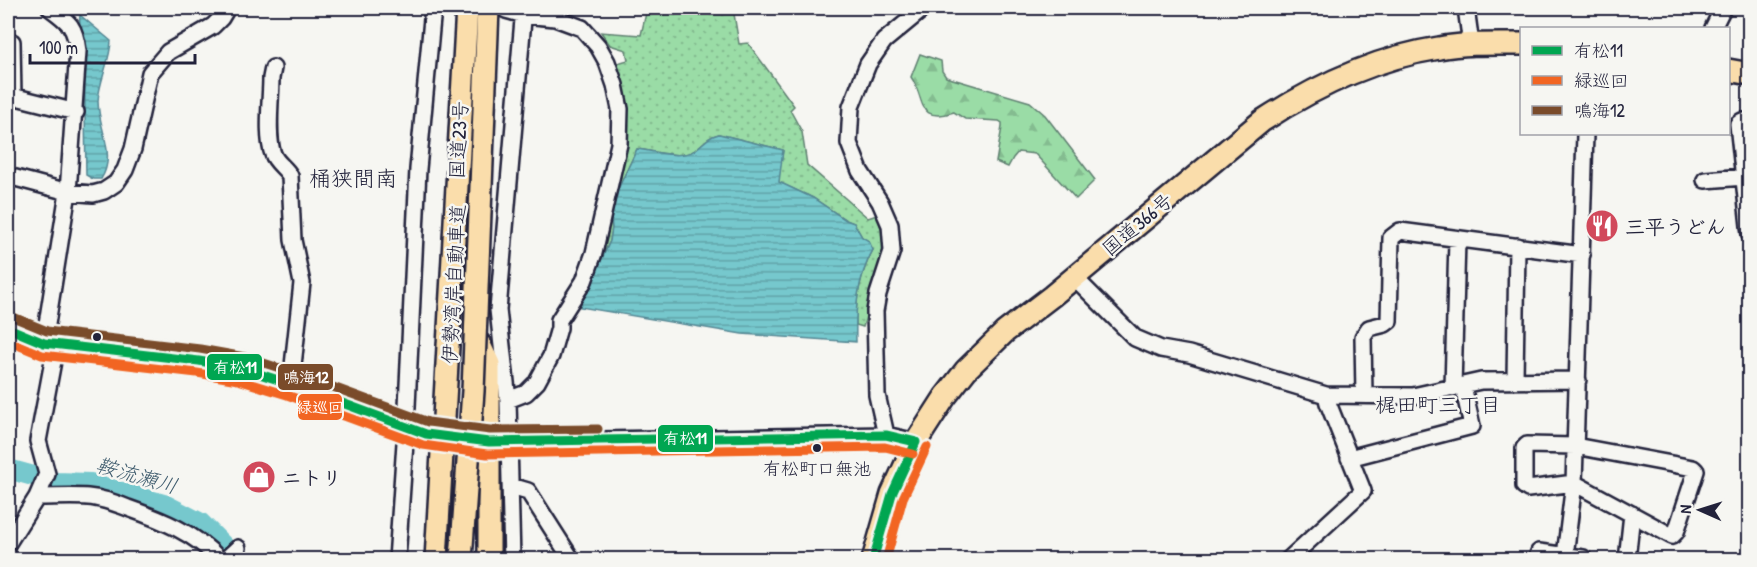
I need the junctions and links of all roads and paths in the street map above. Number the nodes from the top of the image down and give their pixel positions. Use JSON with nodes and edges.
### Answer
{"nodes":[{"id":1,"x":50,"y":8,"type":"edge"},
{"id":2,"x":226,"y":8,"type":"edge"},
{"id":3,"x":433,"y":8,"type":"edge"},
{"id":4,"x":466,"y":8,"type":"edge"},
{"id":5,"x":496,"y":8,"type":"edge"},
{"id":6,"x":924,"y":8,"type":"edge"},
{"id":7,"x":1466,"y":8,"type":"edge"},
{"id":8,"x":1723,"y":8,"type":"edge"},
{"id":9,"x":524,"y":11,"type":"edge"},
{"id":10,"x":1714,"y":27,"type":"edge"},
{"id":11,"x":8,"y":40,"type":"edge"},
{"id":12,"x":1471,"y":44,"type":"junction"},
{"id":13,"x":1520,"y":44,"type":"edge"},
{"id":14,"x":273,"y":68,"type":"dead end"},
{"id":15,"x":1730,"y":70,"type":"edge"},
{"id":16,"x":1749,"y":74,"type":"edge"},
{"id":17,"x":10,"y":96,"type":"edge"},
{"id":18,"x":76,"y":112,"type":"junction"},
{"id":19,"x":1749,"y":122,"type":"edge"},
{"id":20,"x":1585,"y":135,"type":"edge"},
{"id":21,"x":8,"y":176,"type":"edge"},
{"id":22,"x":1744,"y":177,"type":"junction"},
{"id":23,"x":1705,"y":180,"type":"dead end"},
{"id":24,"x":68,"y":192,"type":"junction"},
{"id":25,"x":1749,"y":235,"type":"edge"},
{"id":26,"x":1456,"y":240,"type":"junction"},
{"id":27,"x":1517,"y":246,"type":"junction"},
{"id":28,"x":1582,"y":255,"type":"junction"},
{"id":29,"x":1074,"y":277,"type":"junction"},
{"id":30,"x":8,"y":328,"type":"edge"},
{"id":31,"x":479,"y":343,"type":"junction"},
{"id":32,"x":50,"y":344,"type":"junction"},
{"id":33,"x":1515,"y":380,"type":"junction"},
{"id":34,"x":1578,"y":380,"type":"junction"},
{"id":35,"x":291,"y":384,"type":"junction"},
{"id":36,"x":1458,"y":387,"type":"junction"},
{"id":37,"x":1326,"y":395,"type":"junction"},
{"id":38,"x":1364,"y":395,"type":"junction"},
{"id":39,"x":508,"y":400,"type":"junction"},
{"id":40,"x":406,"y":428,"type":"junction"},
{"id":41,"x":426,"y":434,"type":"dead end"},
{"id":42,"x":886,"y":435,"type":"junction"},
{"id":43,"x":489,"y":442,"type":"dead end"},
{"id":44,"x":510,"y":442,"type":"junction"},
{"id":45,"x":916,"y":442,"type":"junction"},
{"id":46,"x":1575,"y":446,"type":"junction"},
{"id":47,"x":1349,"y":458,"type":"junction"},
{"id":48,"x":1574,"y":483,"type":"junction"},
{"id":49,"x":511,"y":486,"type":"junction"},
{"id":50,"x":38,"y":497,"type":"junction"},
{"id":51,"x":1632,"y":514,"type":"junction"},
{"id":52,"x":8,"y":543,"type":"edge"},
{"id":53,"x":229,"y":555,"type":"edge"},
{"id":54,"x":1565,"y":556,"type":"junction"},
{"id":55,"x":397,"y":560,"type":"edge"},
{"id":56,"x":432,"y":560,"type":"edge"},
{"id":57,"x":461,"y":560,"type":"edge"},
{"id":58,"x":470,"y":560,"type":"edge"},
{"id":59,"x":489,"y":560,"type":"edge"},
{"id":60,"x":512,"y":560,"type":"edge"},
{"id":61,"x":572,"y":560,"type":"edge"},
{"id":62,"x":873,"y":560,"type":"edge"},
{"id":63,"x":1288,"y":560,"type":"edge"},
{"id":64,"x":1536,"y":560,"type":"edge"},
{"id":65,"x":1584,"y":560,"type":"edge"},
{"id":66,"x":1627,"y":560,"type":"edge"}],
"edges":[{"from":1,"to":18,"type":"street"},
{"from":2,"to":24,"type":"street"},
{"from":3,"to":40,"type":"street"},
{"from":4,"to":56,"type":"highway","name":"国道23号"},
{"from":4,"to":56,"type":"highway","name":"伊勢湾岸自動車道","bridge":true},
{"from":5,"to":9,"type":"street"},
{"from":5,"to":31,"type":"highway","name":"国道23号"},
{"from":5,"to":57,"type":"highway","name":"伊勢湾岸自動車道","bridge":true},
{"from":6,"to":42,"type":"street"},
{"from":7,"to":12,"type":"street"},
{"from":8,"to":10,"type":"street"},
{"from":9,"to":39,"type":"street"},
{"from":9,"to":39,"type":"street"},
{"from":11,"to":17,"type":"street"},
{"from":12,"to":13,"type":"highway","name":"国道366号"},
{"from":12,"to":29,"type":"highway","name":"国道366号"},
{"from":14,"to":35,"type":"street"},
{"from":15,"to":16,"type":"highway"},
{"from":17,"to":18,"type":"street"},
{"from":18,"to":24,"type":"street"},
{"from":19,"to":22,"type":"street"},
{"from":20,"to":28,"type":"street"},
{"from":21,"to":24,"type":"street"},
{"from":22,"to":23,"type":"street"},
{"from":22,"to":25,"type":"street"},
{"from":24,"to":32,"type":"street"},
{"from":26,"to":27,"type":"street"},
{"from":26,"to":36,"type":"street"},
{"from":26,"to":38,"type":"street"},
{"from":27,"to":28,"type":"street"},
{"from":27,"to":33,"type":"street"},
{"from":28,"to":34,"type":"street"},
{"from":29,"to":37,"type":"street"},
{"from":29,"to":45,"type":"highway","name":"国道366号"},
{"from":30,"to":32,"type":"street"},
{"from":31,"to":58,"type":"highway","name":"国道23号"},
{"from":31,"to":59,"type":"highway"},
{"from":32,"to":35,"type":"street"},
{"from":32,"to":50,"type":"street"},
{"from":33,"to":34,"type":"street"},
{"from":33,"to":36,"type":"street"},
{"from":34,"to":46,"type":"street"},
{"from":35,"to":40,"type":"street"},
{"from":36,"to":38,"type":"street"},
{"from":36,"to":47,"type":"street"},
{"from":37,"to":38,"type":"street"},
{"from":37,"to":47,"type":"street"},
{"from":39,"to":44,"type":"street"},
{"from":40,"to":41,"type":"street"},
{"from":40,"to":55,"type":"street"},
{"from":42,"to":44,"type":"street"},
{"from":42,"to":45,"type":"street"},
{"from":43,"to":44,"type":"street"},
{"from":44,"to":49,"type":"street"},
{"from":45,"to":62,"type":"highway","name":"国道366号"},
{"from":46,"to":48,"type":"street"},
{"from":46,"to":48,"type":"street"},
{"from":46,"to":51,"type":"street"},
{"from":47,"to":63,"type":"street"},
{"from":48,"to":51,"type":"street"},
{"from":48,"to":54,"type":"street"},
{"from":49,"to":60,"type":"street"},
{"from":49,"to":61,"type":"street"},
{"from":50,"to":52,"type":"street"},
{"from":50,"to":53,"type":"street"},
{"from":51,"to":66,"type":"street"},
{"from":54,"to":64,"type":"street"},
{"from":54,"to":65,"type":"street"}]}
